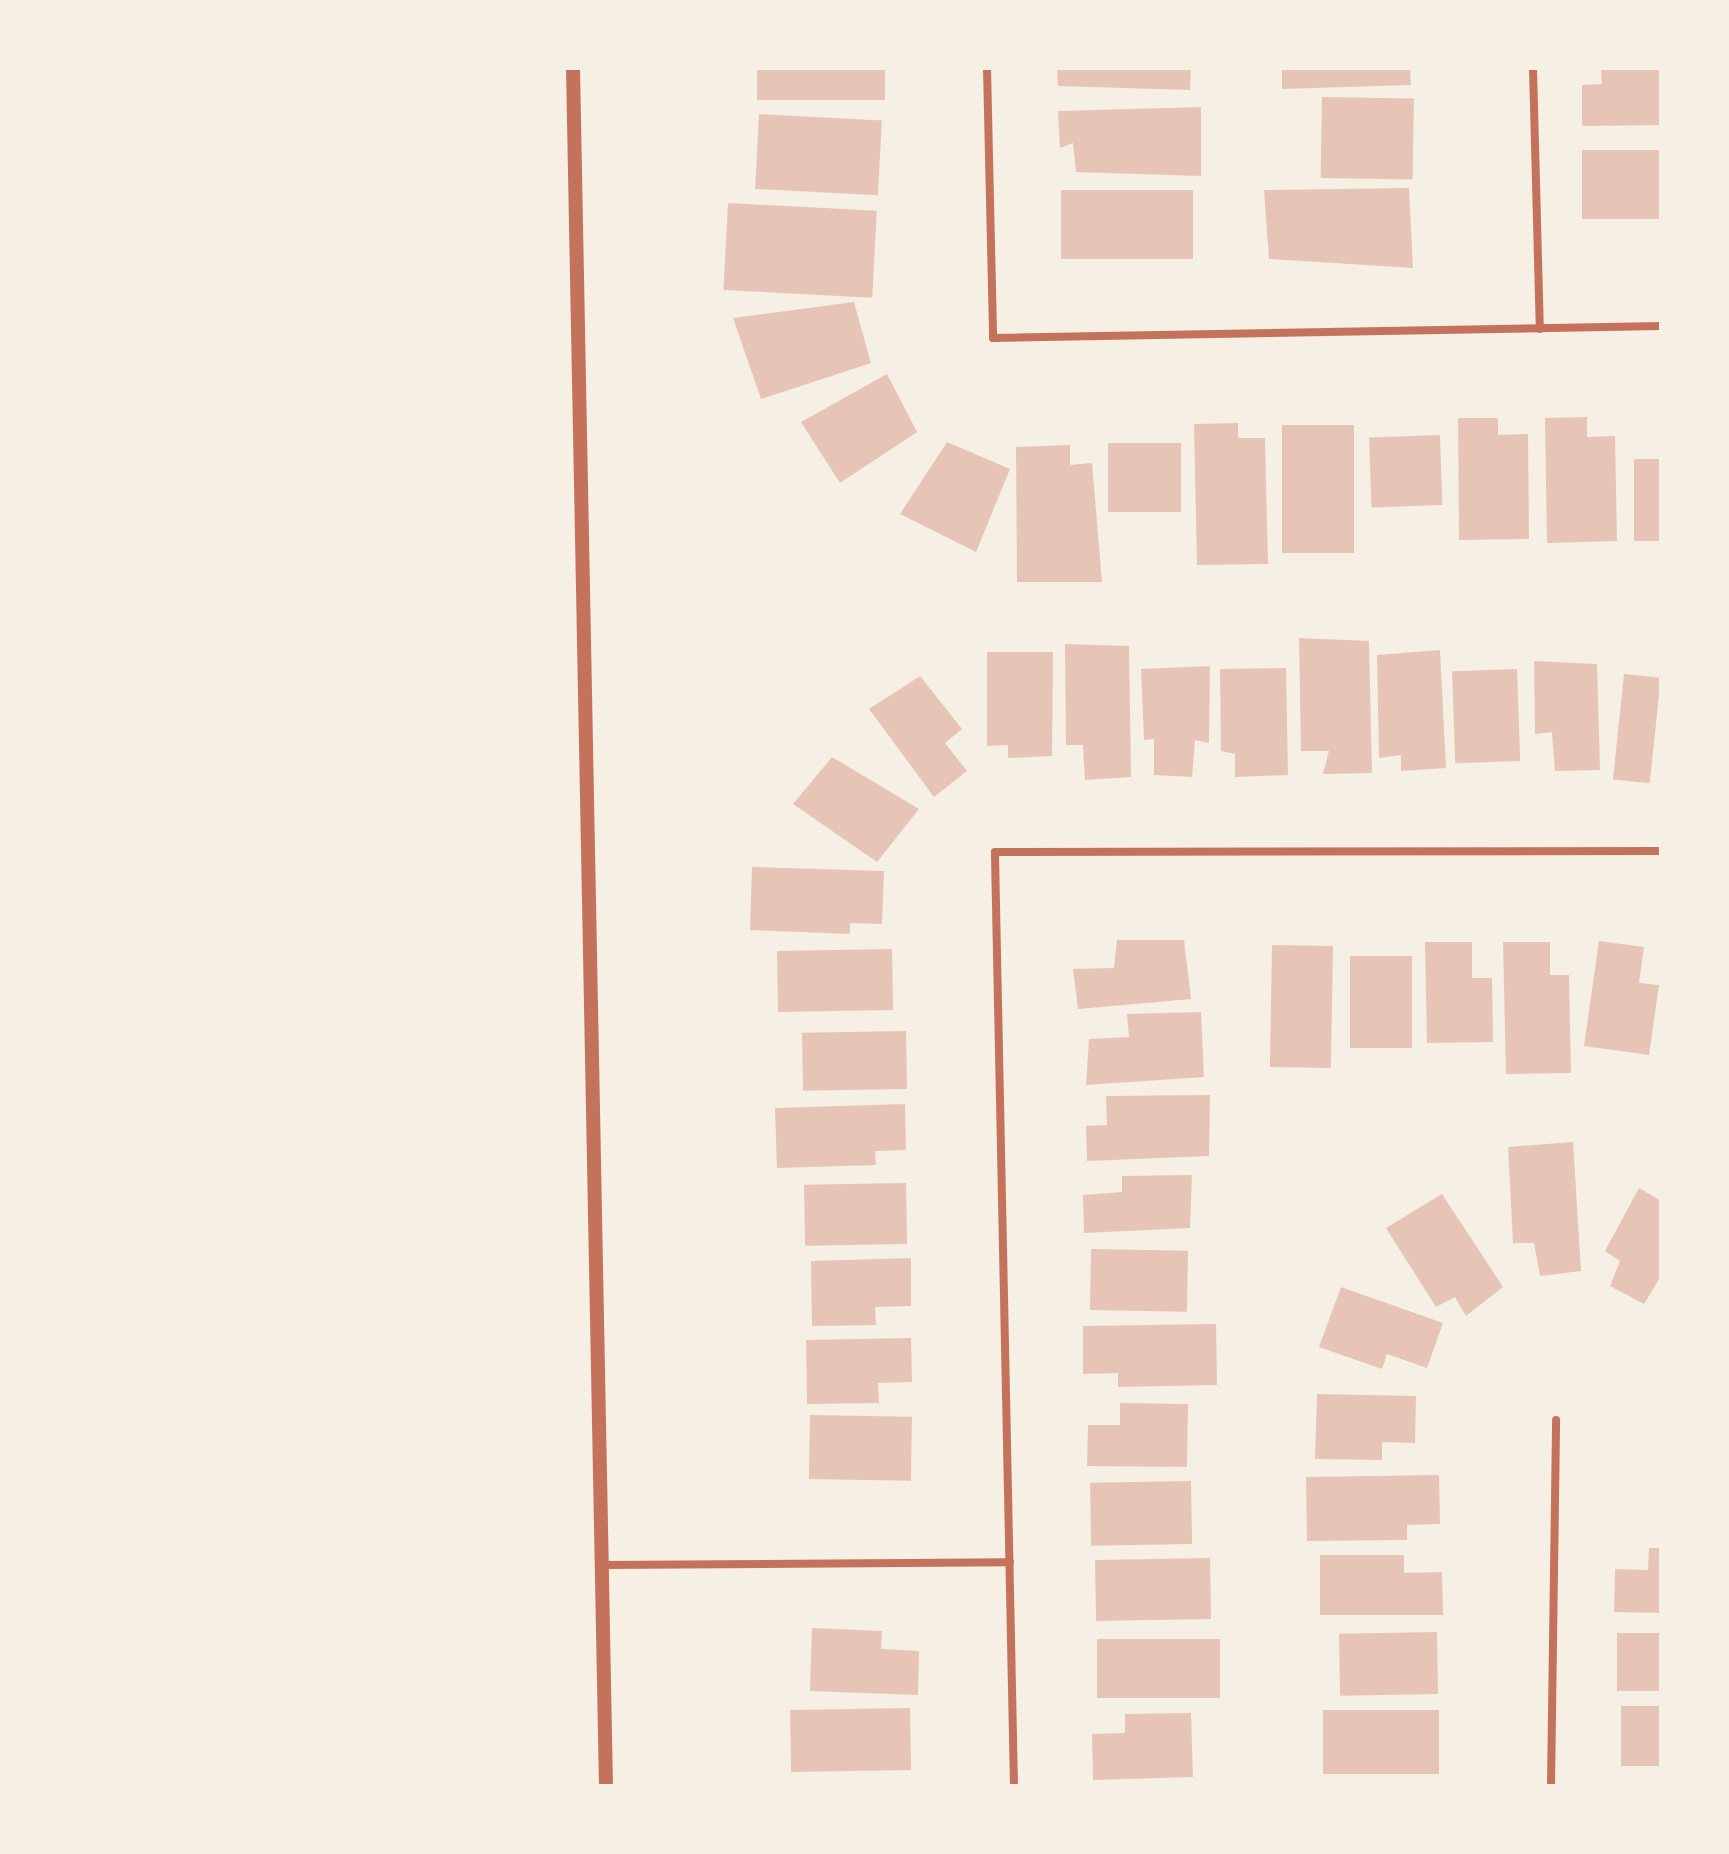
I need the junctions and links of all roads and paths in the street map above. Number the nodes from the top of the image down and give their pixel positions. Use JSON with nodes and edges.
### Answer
{"nodes":[{"id":1,"x":573,"y":68,"type":"edge"},
{"id":2,"x":987,"y":68,"type":"edge"},
{"id":3,"x":1533,"y":68,"type":"edge"},
{"id":4,"x":1661,"y":326,"type":"edge"},
{"id":5,"x":1540,"y":329,"type":"junction"},
{"id":6,"x":1661,"y":851,"type":"edge"},
{"id":7,"x":1556,"y":1420,"type":"dead end"},
{"id":8,"x":1010,"y":1562,"type":"junction"},
{"id":9,"x":603,"y":1565,"type":"junction"},
{"id":10,"x":606,"y":1786,"type":"edge"},
{"id":11,"x":1014,"y":1786,"type":"edge"},
{"id":12,"x":1551,"y":1786,"type":"edge"}],
"edges":[{"from":1,"to":9,"type":"street"},
{"from":2,"to":5,"type":"street"},
{"from":3,"to":5,"type":"street"},
{"from":4,"to":5,"type":"street"},
{"from":6,"to":8,"type":"street"},
{"from":7,"to":12,"type":"street"},
{"from":8,"to":9,"type":"street"},
{"from":8,"to":11,"type":"street"},
{"from":9,"to":10,"type":"street"}]}
